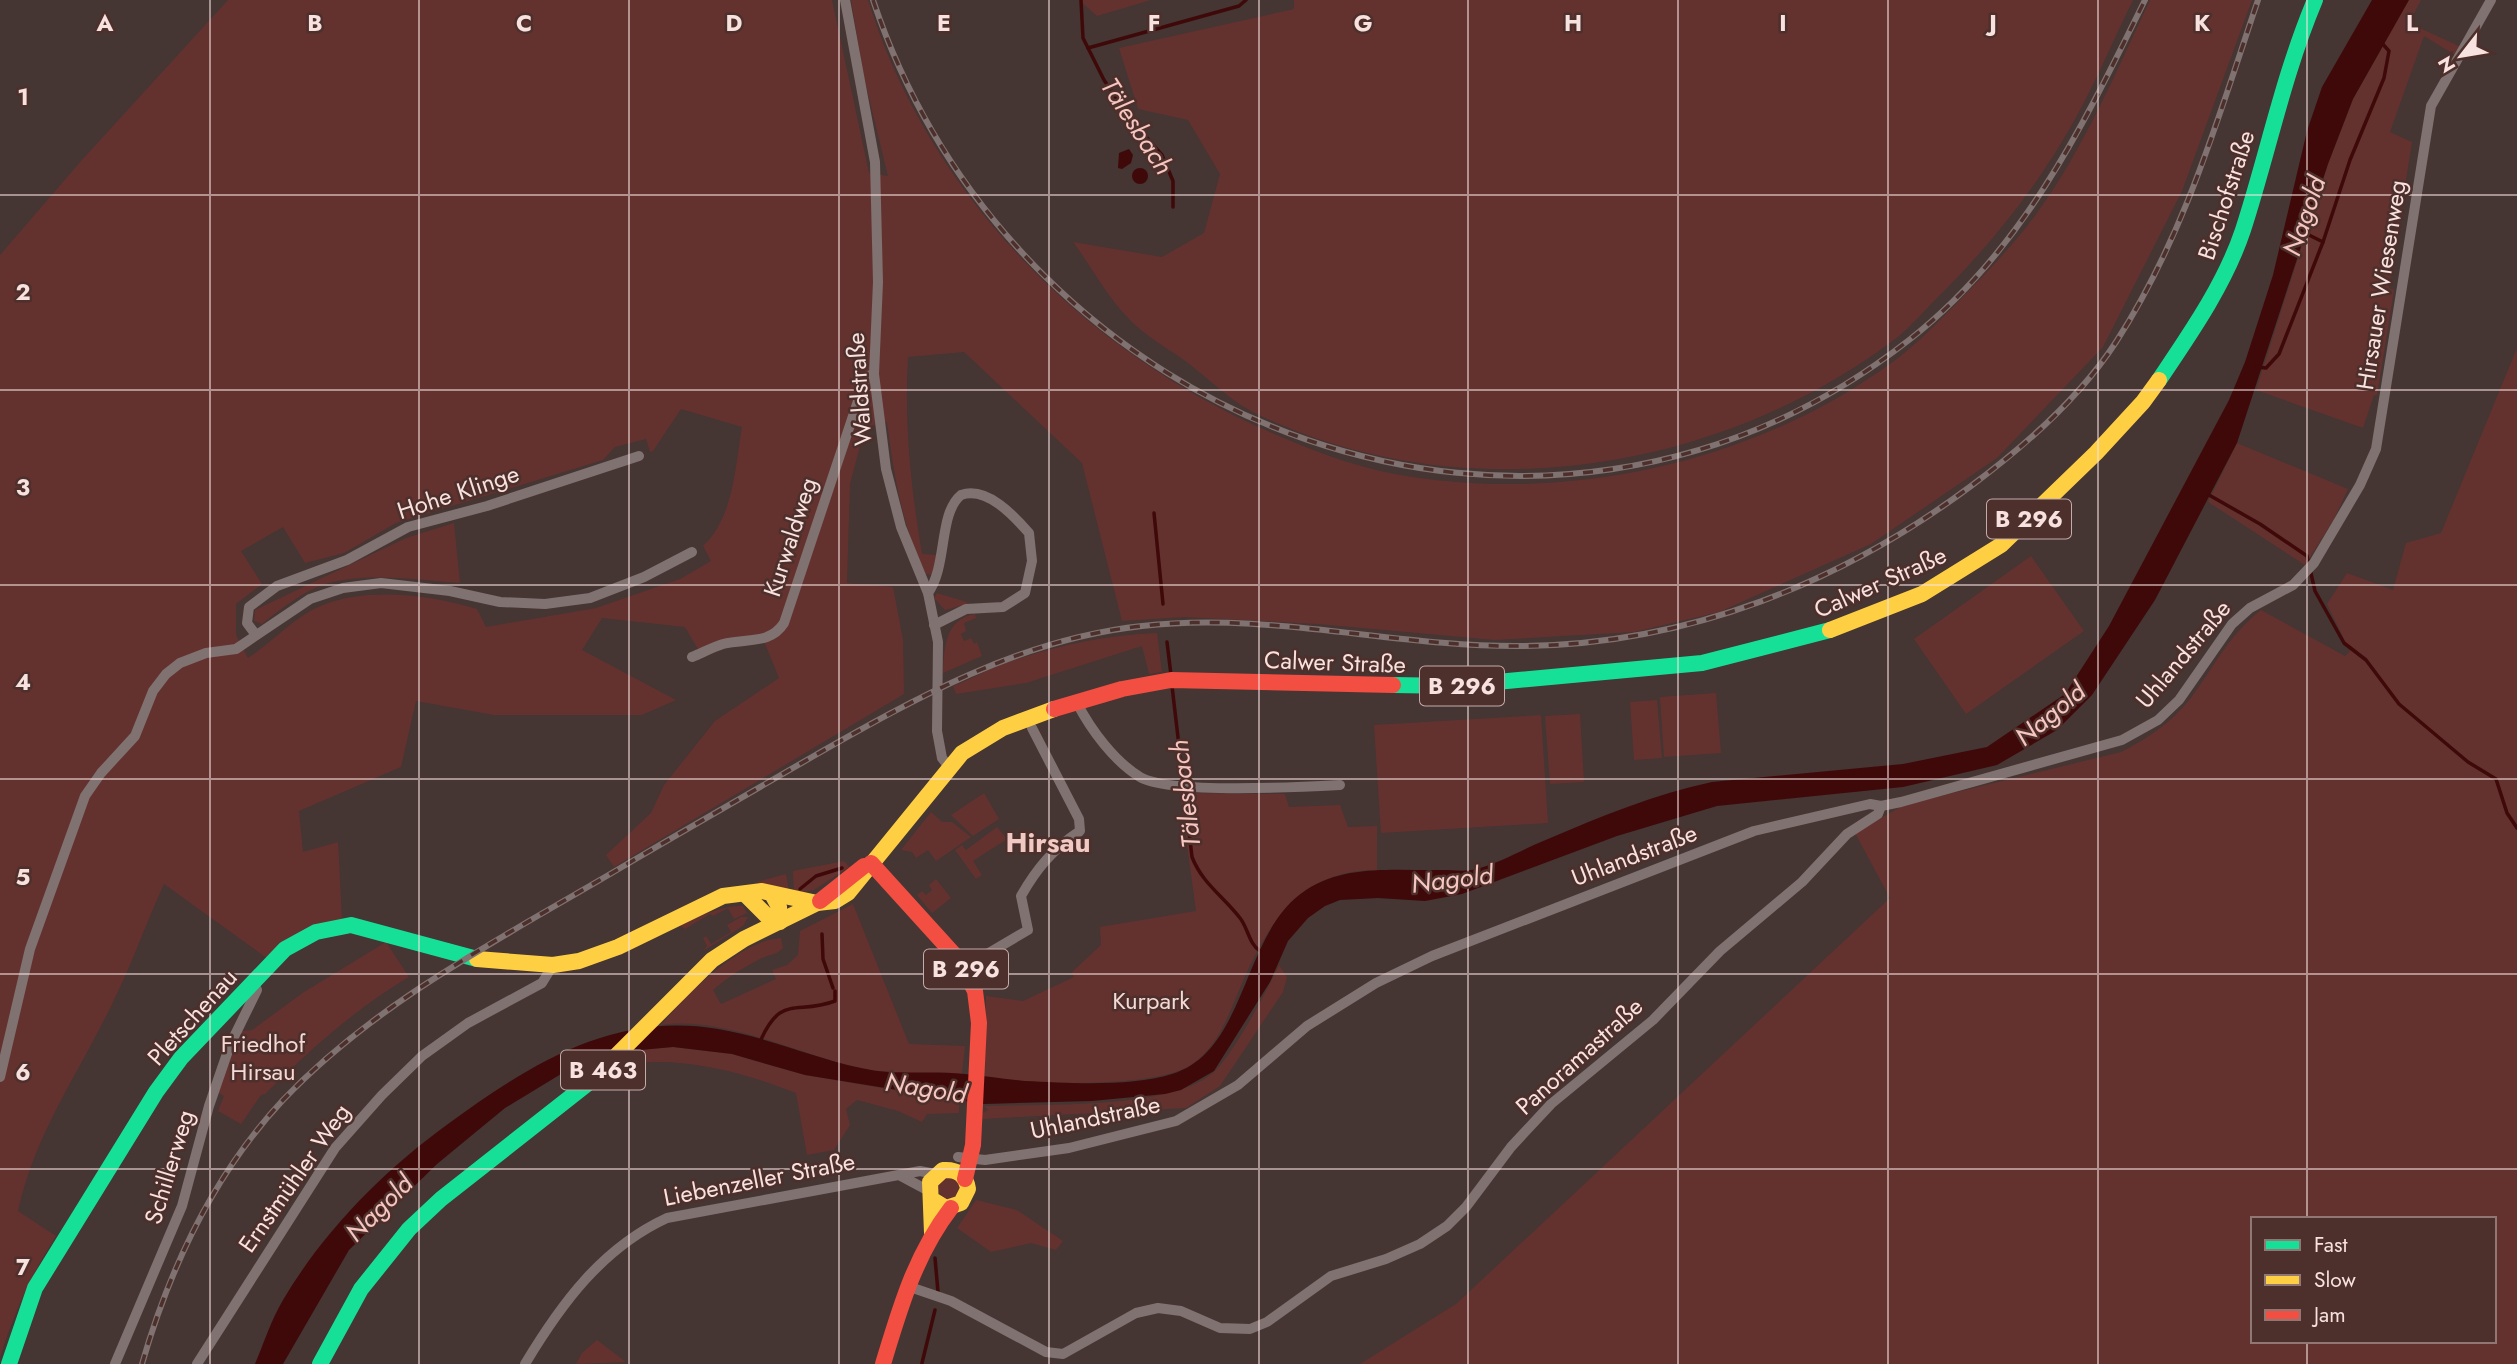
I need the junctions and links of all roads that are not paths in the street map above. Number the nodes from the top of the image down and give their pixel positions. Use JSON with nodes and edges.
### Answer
{"nodes":[{"id":1,"x":845,"y":0,"type":"edge"},
{"id":2,"x":2315,"y":0,"type":"edge"},
{"id":3,"x":2491,"y":0,"type":"edge"},
{"id":4,"x":874,"y":374,"type":"junction"},
{"id":5,"x":2096,"y":453,"type":"joint"},
{"id":6,"x":639,"y":456,"type":"dead end"},
{"id":7,"x":692,"y":552,"type":"dead end"},
{"id":8,"x":2305,"y":573,"type":"joint"},
{"id":9,"x":928,"y":593,"type":"junction"},
{"id":10,"x":934,"y":625,"type":"junction"},
{"id":11,"x":257,"y":635,"type":"junction"},
{"id":12,"x":692,"y":657,"type":"dead end"},
{"id":13,"x":1077,"y":703,"type":"junction"},
{"id":14,"x":1032,"y":728,"type":"dead end"},
{"id":15,"x":949,"y":767,"type":"junction"},
{"id":16,"x":1340,"y":785,"type":"dead end"},
{"id":17,"x":1881,"y":806,"type":"junction"},
{"id":18,"x":871,"y":863,"type":"junction"},
{"id":19,"x":892,"y":886,"type":"junction"},
{"id":20,"x":848,"y":893,"type":"junction"},
{"id":21,"x":772,"y":894,"type":"junction"},
{"id":22,"x":746,"y":895,"type":"junction"},
{"id":23,"x":817,"y":904,"type":"junction"},
{"id":24,"x":780,"y":922,"type":"junction"},
{"id":25,"x":553,"y":965,"type":"junction"},
{"id":26,"x":965,"y":967,"type":"junction"},
{"id":27,"x":253,"y":982,"type":"junction"},
{"id":28,"x":0,"y":1077,"type":"edge"},
{"id":29,"x":953,"y":1165,"type":"junction"},
{"id":30,"x":899,"y":1175,"type":"junction"},
{"id":31,"x":931,"y":1196,"type":"junction"},
{"id":32,"x":951,"y":1208,"type":"junction"},
{"id":33,"x":932,"y":1233,"type":"junction"},
{"id":34,"x":907,"y":1286,"type":"junction"},
{"id":35,"x":9,"y":1364,"type":"edge"},
{"id":36,"x":115,"y":1364,"type":"edge"},
{"id":37,"x":197,"y":1364,"type":"edge"},
{"id":38,"x":320,"y":1364,"type":"edge"},
{"id":39,"x":525,"y":1364,"type":"edge"},
{"id":40,"x":883,"y":1364,"type":"edge"}],
"edges":[{"from":1,"to":4,"type":"street","name":"Waldstraße"},
{"from":2,"to":5,"type":"main road","name":"Bischofstraße","number":"B 296"},
{"from":3,"to":8,"type":"street","name":"Hirsauer Wiesenweg"},
{"from":4,"to":9,"type":"street","name":"Waldstraße"},
{"from":4,"to":12,"type":"street","name":"Kurwaldweg"},
{"from":5,"to":13,"type":"main road","name":"Calwer Straße","number":"B 296"},
{"from":6,"to":11,"type":"street","name":"Hohe Klinge"},
{"from":7,"to":11,"type":"street"},
{"from":8,"to":17,"type":"street","name":"Uhlandstraße"},
{"from":9,"to":10,"type":"street","name":"Waldstraße"},
{"from":9,"to":10,"type":"street"},
{"from":10,"to":15,"type":"street","name":"Waldstraße"},
{"from":11,"to":28,"type":"street"},
{"from":13,"to":15,"type":"main road","name":"Calwer Straße","number":"B 296"},
{"from":13,"to":16,"type":"street"},
{"from":14,"to":26,"type":"street"},
{"from":15,"to":18,"type":"main road","name":"Calwer Straße","number":"B 296"},
{"from":17,"to":29,"type":"street","name":"Uhlandstraße"},
{"from":17,"to":34,"type":"street","name":"Panoramastraße"},
{"from":18,"to":19,"type":"main road","number":"B 296"},
{"from":18,"to":20,"type":"main road"},
{"from":18,"to":23,"type":"main road","number":"B 463"},
{"from":19,"to":20,"type":"main road"},
{"from":19,"to":26,"type":"main road","number":"B 296"},
{"from":20,"to":23,"type":"main road","number":"B 463"},
{"from":21,"to":22,"type":"main road"},
{"from":21,"to":23,"type":"main road"},
{"from":21,"to":24,"type":"main road"},
{"from":22,"to":24,"type":"main road"},
{"from":22,"to":25,"type":"main road"},
{"from":23,"to":24,"type":"main road","number":"B 463"},
{"from":24,"to":38,"type":"main road","number":"B 463"},
{"from":25,"to":27,"type":"main road","name":"Pletschenau"},
{"from":25,"to":37,"type":"street","name":"Ernstmühler Weg"},
{"from":26,"to":29,"type":"main road","number":"B 296"},
{"from":27,"to":35,"type":"main road","name":"Pletschenau"},
{"from":27,"to":36,"type":"street","name":"Schillerweg"},
{"from":29,"to":30,"type":"street","name":"Liebenzeller Straße"},
{"from":29,"to":31,"type":"main road","number":"B 296"},
{"from":29,"to":32,"type":"main road","number":"B 296"},
{"from":30,"to":31,"type":"street"},
{"from":30,"to":39,"type":"street","name":"Liebenzeller Straße"},
{"from":31,"to":32,"type":"main road"},
{"from":31,"to":33,"type":"main road","number":"B 296"},
{"from":32,"to":33,"type":"main road","number":"B 296"},
{"from":33,"to":34,"type":"main road","number":"B 296"},
{"from":34,"to":40,"type":"main road","number":"B 296"}]}
